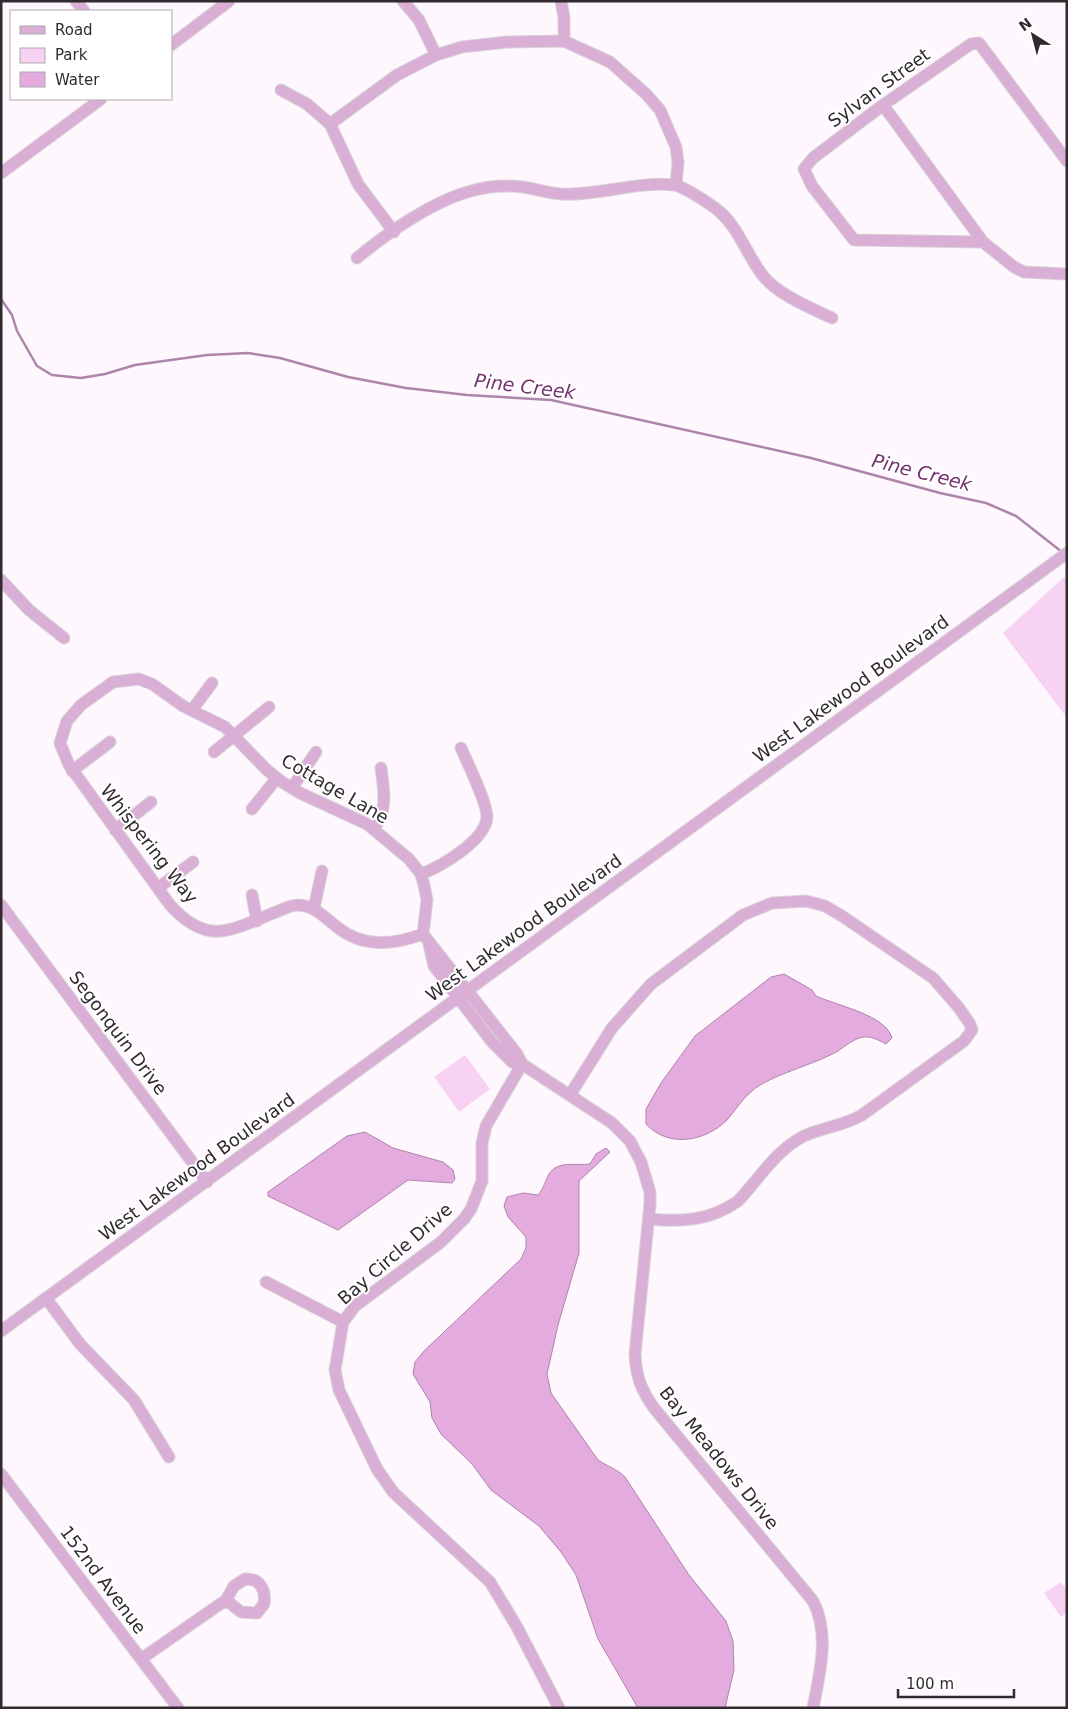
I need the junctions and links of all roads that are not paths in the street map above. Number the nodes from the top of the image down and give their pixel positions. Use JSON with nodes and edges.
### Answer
{"nodes":[{"id":1,"x":229,"y":1,"type":"edge"},
{"id":2,"x":403,"y":1,"type":"edge"},
{"id":3,"x":561,"y":1,"type":"edge"},
{"id":4,"x":564,"y":41,"type":"junction"},
{"id":5,"x":172,"y":44,"type":"edge"},
{"id":6,"x":436,"y":55,"type":"junction"},
{"id":7,"x":281,"y":90,"type":"dead end"},
{"id":8,"x":100,"y":100,"type":"edge"},
{"id":9,"x":883,"y":105,"type":"junction"},
{"id":10,"x":330,"y":124,"type":"junction"},
{"id":11,"x":1067,"y":161,"type":"edge"},
{"id":12,"x":1,"y":173,"type":"edge"},
{"id":13,"x":676,"y":185,"type":"junction"},
{"id":14,"x":394,"y":232,"type":"junction"},
{"id":15,"x":983,"y":242,"type":"junction"},
{"id":16,"x":357,"y":258,"type":"dead end"},
{"id":17,"x":1067,"y":274,"type":"edge"},
{"id":18,"x":832,"y":318,"type":"dead end"},
{"id":19,"x":1067,"y":553,"type":"edge"},
{"id":20,"x":1,"y":580,"type":"edge"},
{"id":21,"x":64,"y":638,"type":"dead end"},
{"id":22,"x":212,"y":683,"type":"dead end"},
{"id":23,"x":89,"y":698,"type":"joint"},
{"id":24,"x":269,"y":707,"type":"dead end"},
{"id":25,"x":192,"y":710,"type":"junction"},
{"id":26,"x":235,"y":736,"type":"junction"},
{"id":27,"x":110,"y":742,"type":"dead end"},
{"id":28,"x":461,"y":748,"type":"dead end"},
{"id":29,"x":214,"y":752,"type":"dead end"},
{"id":30,"x":316,"y":752,"type":"dead end"},
{"id":31,"x":381,"y":768,"type":"dead end"},
{"id":32,"x":72,"y":771,"type":"junction"},
{"id":33,"x":277,"y":778,"type":"junction"},
{"id":34,"x":292,"y":788,"type":"junction"},
{"id":35,"x":151,"y":802,"type":"dead end"},
{"id":36,"x":252,"y":809,"type":"dead end"},
{"id":37,"x":374,"y":829,"type":"junction"},
{"id":38,"x":115,"y":830,"type":"junction"},
{"id":39,"x":193,"y":862,"type":"dead end"},
{"id":40,"x":322,"y":871,"type":"dead end"},
{"id":41,"x":420,"y":874,"type":"junction"},
{"id":42,"x":158,"y":888,"type":"junction"},
{"id":43,"x":252,"y":895,"type":"dead end"},
{"id":44,"x":1,"y":904,"type":"edge"},
{"id":45,"x":314,"y":908,"type":"junction"},
{"id":46,"x":257,"y":921,"type":"junction"},
{"id":47,"x":423,"y":934,"type":"junction"},
{"id":48,"x":429,"y":944,"type":"junction"},
{"id":49,"x":468,"y":991,"type":"junction"},
{"id":50,"x":458,"y":998,"type":"junction"},
{"id":51,"x":522,"y":1064,"type":"junction"},
{"id":52,"x":570,"y":1095,"type":"junction"},
{"id":53,"x":207,"y":1182,"type":"junction"},
{"id":54,"x":649,"y":1219,"type":"junction"},
{"id":55,"x":266,"y":1282,"type":"dead end"},
{"id":56,"x":46,"y":1298,"type":"junction"},
{"id":57,"x":343,"y":1322,"type":"junction"},
{"id":58,"x":1,"y":1331,"type":"edge"},
{"id":59,"x":169,"y":1457,"type":"dead end"},
{"id":60,"x":1,"y":1474,"type":"edge"},
{"id":61,"x":226,"y":1600,"type":"dead end"},
{"id":62,"x":141,"y":1659,"type":"junction"},
{"id":63,"x":178,"y":1708,"type":"edge"},
{"id":64,"x":559,"y":1708,"type":"edge"},
{"id":65,"x":813,"y":1708,"type":"edge"}],
"edges":[{"from":1,"to":5,"type":"street"},
{"from":2,"to":6,"type":"street"},
{"from":3,"to":4,"type":"street"},
{"from":4,"to":6,"type":"street"},
{"from":4,"to":13,"type":"street"},
{"from":6,"to":10,"type":"street"},
{"from":7,"to":10,"type":"street"},
{"from":8,"to":12,"type":"street"},
{"from":9,"to":11,"type":"street","name":"Sylvan Street"},
{"from":9,"to":15,"type":"street"},
{"from":9,"to":15,"type":"street","name":"Sylvan Street"},
{"from":10,"to":14,"type":"street"},
{"from":13,"to":14,"type":"street"},
{"from":13,"to":18,"type":"street"},
{"from":14,"to":16,"type":"street"},
{"from":15,"to":17,"type":"street"},
{"from":19,"to":49,"type":"street","name":"West Lakewood Boulevard"},
{"from":20,"to":21,"type":"street"},
{"from":22,"to":25,"type":"street"},
{"from":23,"to":25,"type":"street","name":"Cottage Lane"},
{"from":23,"to":32,"type":"street","name":"Whispering Way"},
{"from":24,"to":26,"type":"street"},
{"from":25,"to":26,"type":"street","name":"Cottage Lane"},
{"from":26,"to":29,"type":"street"},
{"from":26,"to":33,"type":"street","name":"Cottage Lane"},
{"from":27,"to":32,"type":"street"},
{"from":28,"to":41,"type":"street"},
{"from":30,"to":34,"type":"street"},
{"from":31,"to":37,"type":"street"},
{"from":32,"to":38,"type":"street","name":"Whispering Way"},
{"from":33,"to":34,"type":"street","name":"Cottage Lane"},
{"from":33,"to":36,"type":"street"},
{"from":34,"to":37,"type":"street","name":"Cottage Lane"},
{"from":35,"to":38,"type":"street"},
{"from":37,"to":41,"type":"street","name":"Cottage Lane"},
{"from":38,"to":42,"type":"street","name":"Whispering Way"},
{"from":39,"to":42,"type":"street"},
{"from":40,"to":45,"type":"street"},
{"from":41,"to":47,"type":"street","name":"Cottage Lane"},
{"from":42,"to":46,"type":"street","name":"Whispering Way"},
{"from":43,"to":46,"type":"street"},
{"from":44,"to":53,"type":"street","name":"Segonquin Drive"},
{"from":45,"to":46,"type":"street","name":"Whispering Way"},
{"from":45,"to":47,"type":"street"},
{"from":47,"to":48,"type":"street"},
{"from":48,"to":49,"type":"street"},
{"from":48,"to":50,"type":"street"},
{"from":49,"to":50,"type":"street","name":"West Lakewood Boulevard"},
{"from":49,"to":51,"type":"street","name":"Bay Meadows Drive"},
{"from":50,"to":51,"type":"street","name":"Bay Meadows Drive"},
{"from":50,"to":53,"type":"street","name":"West Lakewood Boulevard"},
{"from":51,"to":52,"type":"street","name":"Bay Meadows Drive"},
{"from":51,"to":57,"type":"street","name":"Bay Circle Drive"},
{"from":52,"to":54,"type":"street","name":"Bay Meadows Drive"},
{"from":52,"to":54,"type":"street"},
{"from":53,"to":56,"type":"street","name":"West Lakewood Boulevard"},
{"from":54,"to":65,"type":"street","name":"Bay Meadows Drive"},
{"from":55,"to":57,"type":"street"},
{"from":56,"to":58,"type":"street","name":"West Lakewood Boulevard"},
{"from":56,"to":59,"type":"street"},
{"from":57,"to":64,"type":"street","name":"Bay Circle Drive"},
{"from":60,"to":62,"type":"street","name":"152nd Avenue"},
{"from":61,"to":62,"type":"street"},
{"from":62,"to":63,"type":"street","name":"152nd Avenue"}]}
